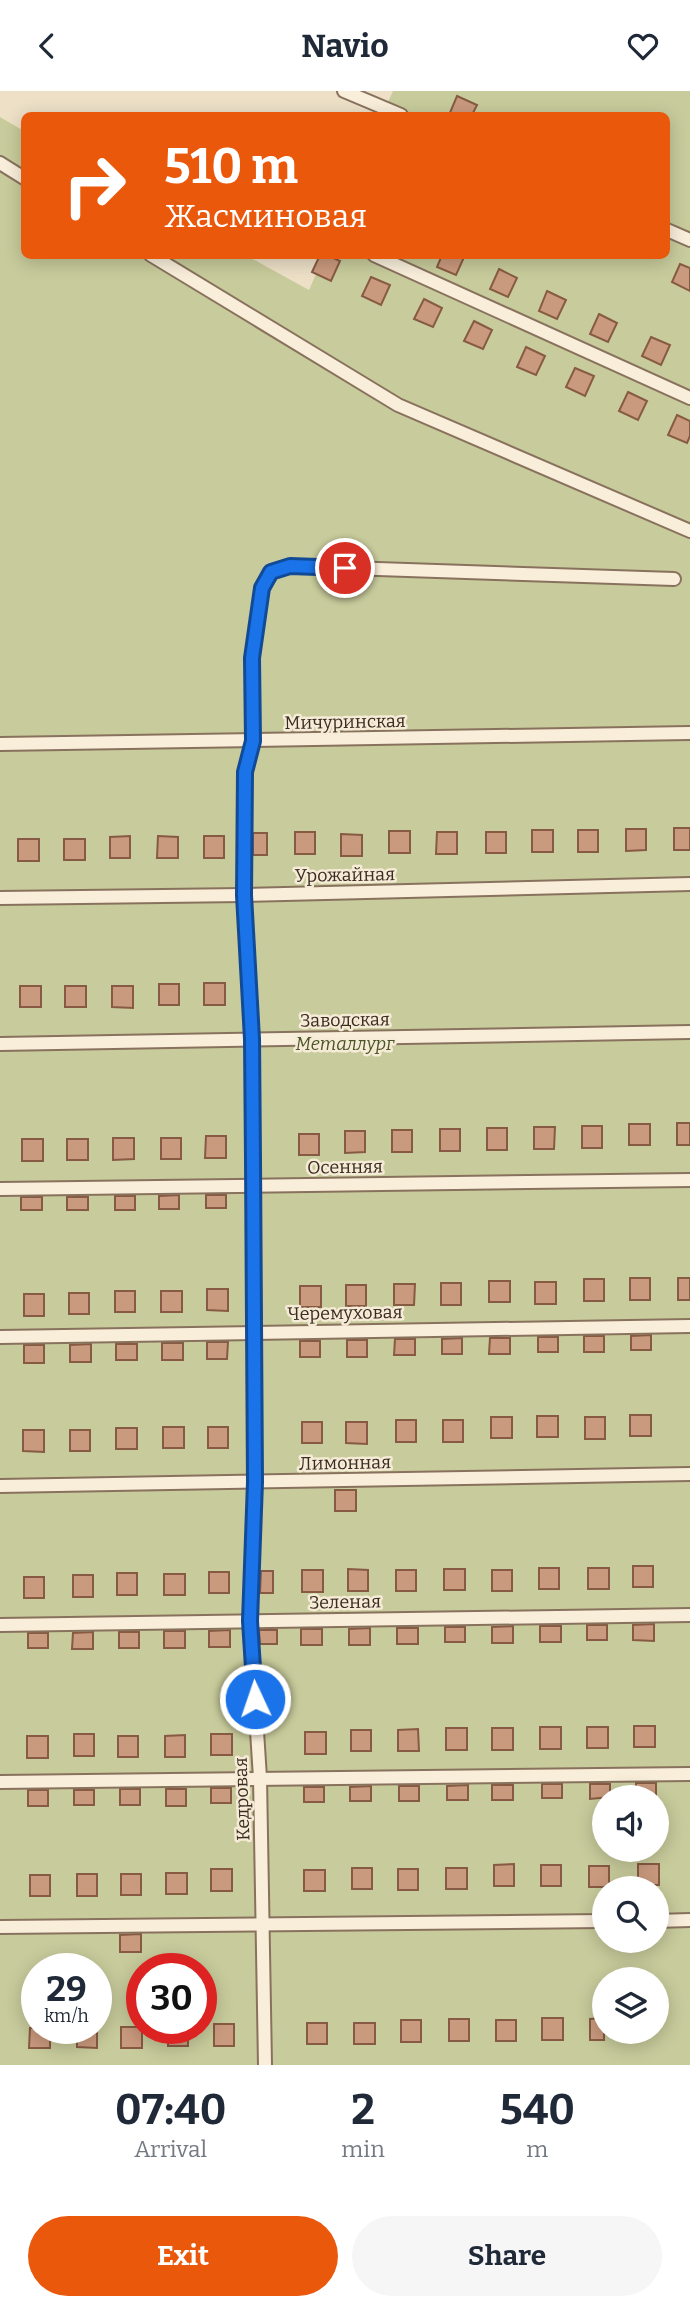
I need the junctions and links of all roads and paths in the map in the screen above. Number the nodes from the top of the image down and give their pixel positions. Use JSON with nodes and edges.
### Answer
{"nodes":[{"id":1,"x":344,"y":91,"type":"edge"},
{"id":2,"x":394,"y":112,"type":"edge"},
{"id":3,"x":0,"y":163,"type":"edge"},
{"id":4,"x":21,"y":176,"type":"edge"},
{"id":5,"x":670,"y":231,"type":"edge"},
{"id":6,"x":690,"y":240,"type":"edge"},
{"id":7,"x":158,"y":259,"type":"edge"},
{"id":8,"x":383,"y":259,"type":"edge"},
{"id":9,"x":690,"y":398,"type":"edge"},
{"id":10,"x":690,"y":531,"type":"edge"},
{"id":11,"x":674,"y":579,"type":"dead end"},
{"id":12,"x":690,"y":733,"type":"edge"},
{"id":13,"x":253,"y":741,"type":"junction"},
{"id":14,"x":0,"y":744,"type":"edge"},
{"id":15,"x":690,"y":884,"type":"edge"},
{"id":16,"x":244,"y":895,"type":"junction"},
{"id":17,"x":0,"y":898,"type":"edge"},
{"id":18,"x":690,"y":1032,"type":"edge"},
{"id":19,"x":252,"y":1039,"type":"junction"},
{"id":20,"x":0,"y":1044,"type":"edge"},
{"id":21,"x":690,"y":1180,"type":"edge"},
{"id":22,"x":253,"y":1186,"type":"junction"},
{"id":23,"x":0,"y":1189,"type":"edge"},
{"id":24,"x":690,"y":1326,"type":"edge"},
{"id":25,"x":254,"y":1332,"type":"junction"},
{"id":26,"x":0,"y":1337,"type":"edge"},
{"id":27,"x":690,"y":1474,"type":"edge"},
{"id":28,"x":255,"y":1482,"type":"junction"},
{"id":29,"x":0,"y":1486,"type":"edge"},
{"id":30,"x":690,"y":1615,"type":"edge"},
{"id":31,"x":250,"y":1621,"type":"junction"},
{"id":32,"x":0,"y":1625,"type":"edge"},
{"id":33,"x":690,"y":1775,"type":"edge"},
{"id":34,"x":260,"y":1778,"type":"junction"},
{"id":35,"x":0,"y":1782,"type":"edge"},
{"id":36,"x":690,"y":1920,"type":"edge"},
{"id":37,"x":592,"y":1921,"type":"edge"},
{"id":38,"x":669,"y":1921,"type":"edge"},
{"id":39,"x":262,"y":1924,"type":"junction"},
{"id":40,"x":0,"y":1927,"type":"edge"},
{"id":41,"x":265,"y":2065,"type":"edge"}],
"edges":[{"from":1,"to":2,"type":"street"},
{"from":3,"to":4,"type":"street"},
{"from":5,"to":6,"type":"street"},
{"from":7,"to":10,"type":"street"},
{"from":8,"to":9,"type":"street"},
{"from":11,"to":13,"type":"street","name":"Кедровая"},
{"from":12,"to":13,"type":"street","name":"Мичуринская"},
{"from":13,"to":14,"type":"street","name":"Мичуринская"},
{"from":13,"to":16,"type":"street","name":"Кедровая"},
{"from":15,"to":16,"type":"street","name":"Урожайная"},
{"from":16,"to":17,"type":"street","name":"Урожайная"},
{"from":16,"to":19,"type":"street","name":"Кедровая"},
{"from":18,"to":19,"type":"street","name":"Заводская"},
{"from":19,"to":20,"type":"street","name":"Заводская"},
{"from":19,"to":22,"type":"street","name":"Кедровая"},
{"from":21,"to":22,"type":"street","name":"Осенняя"},
{"from":22,"to":23,"type":"street","name":"Осенняя"},
{"from":22,"to":25,"type":"street","name":"Кедровая"},
{"from":24,"to":25,"type":"street","name":"Черемуховая"},
{"from":25,"to":26,"type":"street","name":"Черемуховая"},
{"from":25,"to":28,"type":"street","name":"Кедровая"},
{"from":27,"to":28,"type":"street","name":"Лимонная"},
{"from":28,"to":29,"type":"street","name":"Лимонная"},
{"from":28,"to":31,"type":"street","name":"Кедровая"},
{"from":30,"to":31,"type":"street","name":"Зеленая"},
{"from":31,"to":32,"type":"street","name":"Зеленая"},
{"from":31,"to":34,"type":"street","name":"Кедровая"},
{"from":33,"to":34,"type":"street"},
{"from":34,"to":35,"type":"street"},
{"from":34,"to":39,"type":"street","name":"Кедровая"},
{"from":36,"to":38,"type":"street"},
{"from":37,"to":39,"type":"street"},
{"from":39,"to":40,"type":"street"},
{"from":39,"to":41,"type":"street","name":"Кедровая"}]}
